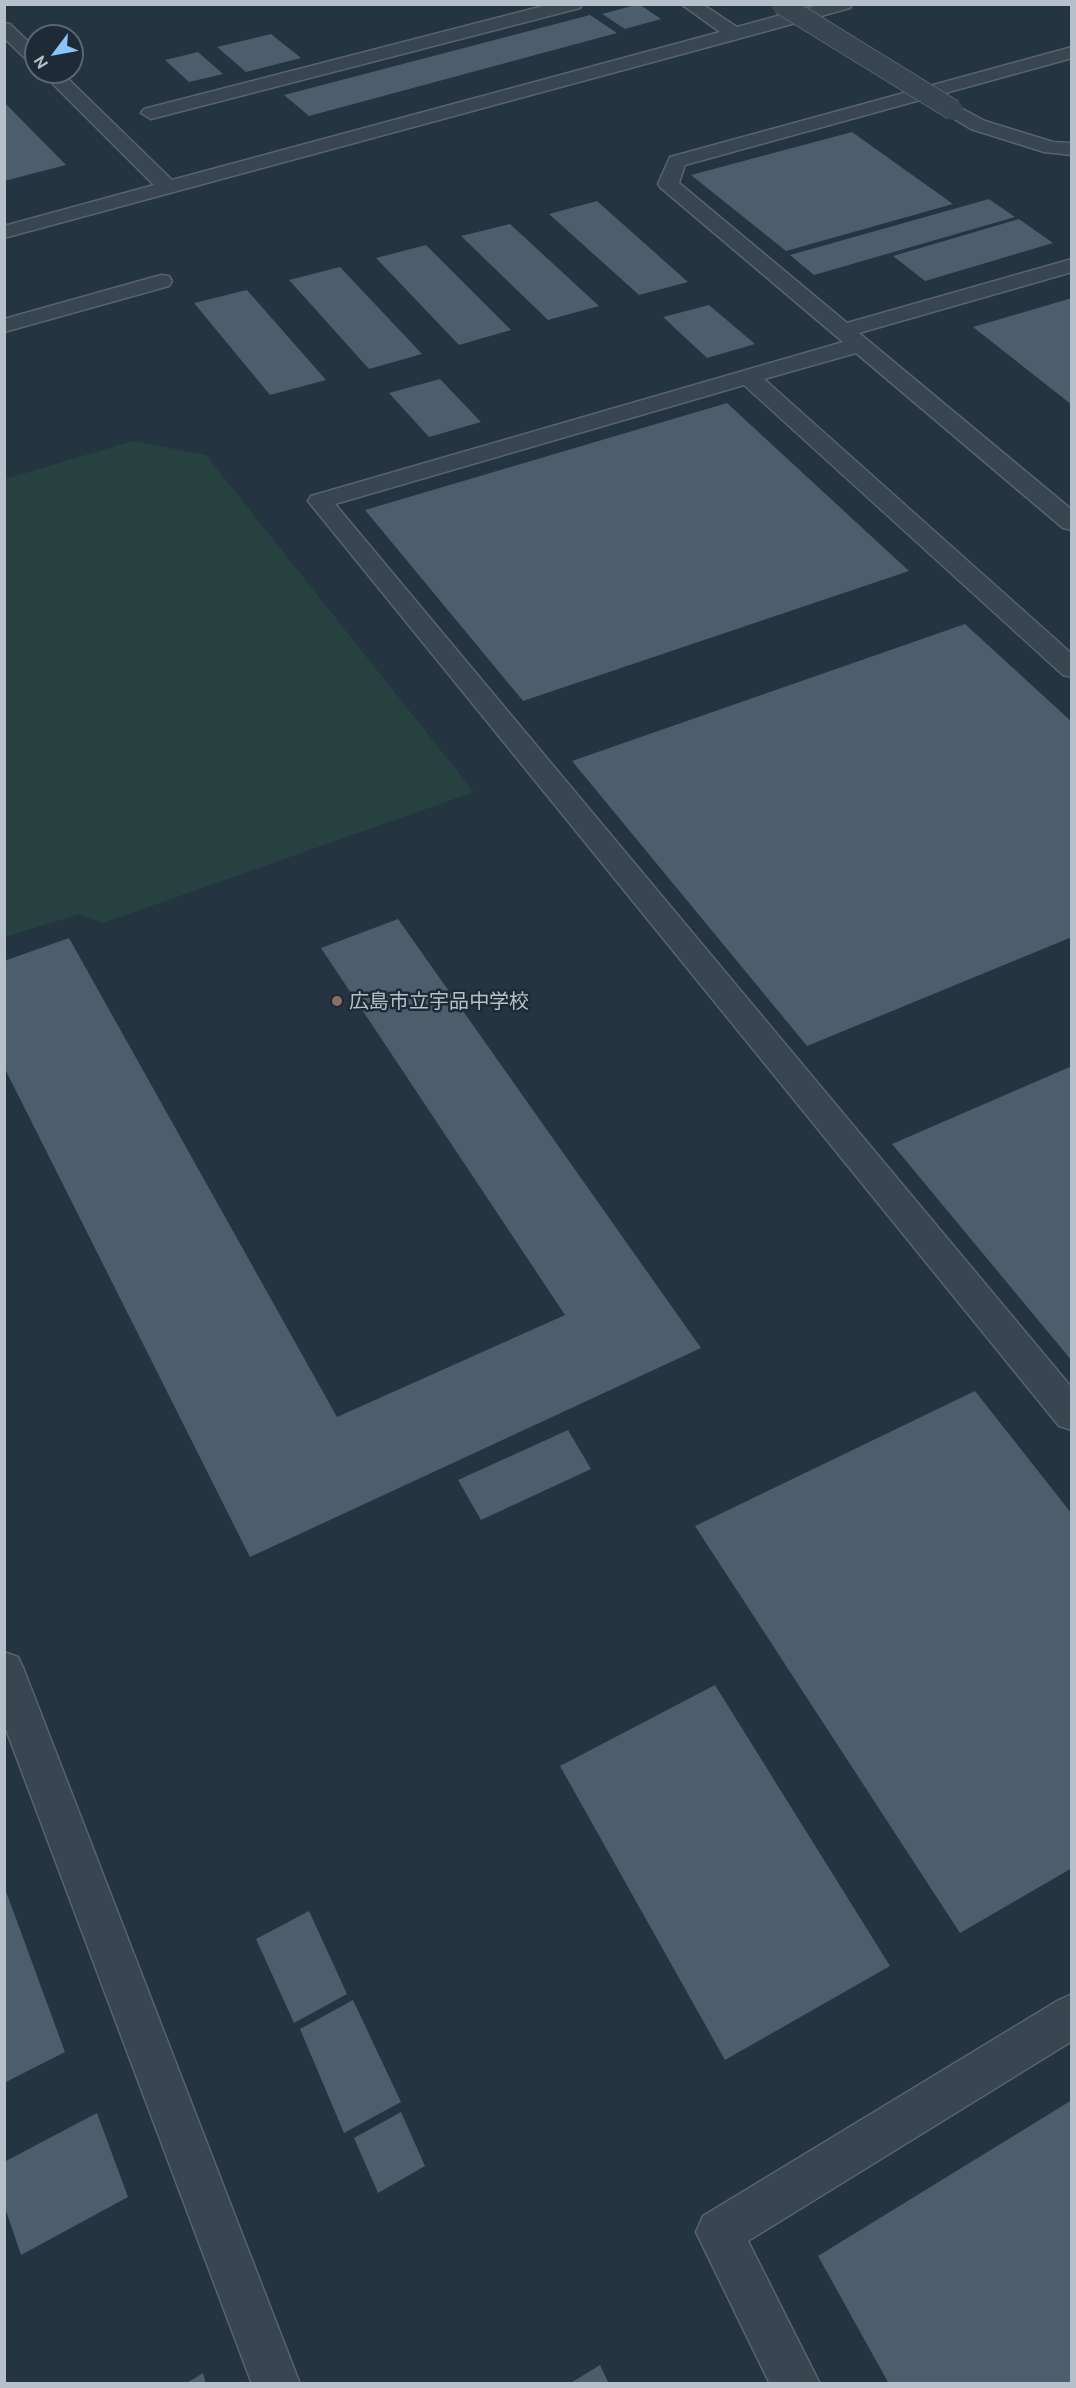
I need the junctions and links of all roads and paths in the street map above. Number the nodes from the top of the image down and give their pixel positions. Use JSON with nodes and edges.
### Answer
{"nodes":[{"id":1,"x":574,"y":4,"type":"edge"},
{"id":2,"x":689,"y":4,"type":"edge"},
{"id":3,"x":781,"y":4,"type":"edge"},
{"id":4,"x":844,"y":4,"type":"edge"},
{"id":5,"x":4,"y":28,"type":"edge"},
{"id":6,"x":735,"y":34,"type":"junction"},
{"id":7,"x":24,"y":47,"type":"edge"},
{"id":8,"x":1071,"y":52,"type":"edge"},
{"id":9,"x":62,"y":84,"type":"edge"},
{"id":10,"x":151,"y":113,"type":"dead end"},
{"id":11,"x":1071,"y":149,"type":"edge"},
{"id":12,"x":168,"y":188,"type":"junction"},
{"id":13,"x":4,"y":232,"type":"edge"},
{"id":14,"x":1071,"y":265,"type":"edge"},
{"id":15,"x":161,"y":281,"type":"dead end"},
{"id":16,"x":4,"y":326,"type":"edge"},
{"id":17,"x":851,"y":338,"type":"junction"},
{"id":18,"x":748,"y":377,"type":"junction"},
{"id":19,"x":1071,"y":523,"type":"edge"},
{"id":20,"x":1071,"y":669,"type":"edge"},
{"id":21,"x":1071,"y":1415,"type":"edge"},
{"id":22,"x":4,"y":1670,"type":"edge"},
{"id":23,"x":1071,"y":2016,"type":"edge"},
{"id":24,"x":276,"y":2384,"type":"edge"},
{"id":25,"x":796,"y":2384,"type":"edge"}],
"edges":[{"from":1,"to":10,"type":"street"},
{"from":2,"to":6,"type":"street"},
{"from":3,"to":11,"type":"street","bridge":true},
{"from":4,"to":6,"type":"street"},
{"from":5,"to":7,"type":"street"},
{"from":6,"to":12,"type":"street"},
{"from":8,"to":17,"type":"street"},
{"from":9,"to":12,"type":"street"},
{"from":12,"to":13,"type":"street"},
{"from":14,"to":17,"type":"street"},
{"from":15,"to":16,"type":"street"},
{"from":17,"to":18,"type":"street"},
{"from":17,"to":19,"type":"street"},
{"from":18,"to":20,"type":"street"},
{"from":18,"to":21,"type":"street"},
{"from":22,"to":24,"type":"street"},
{"from":23,"to":25,"type":"street"}]}
